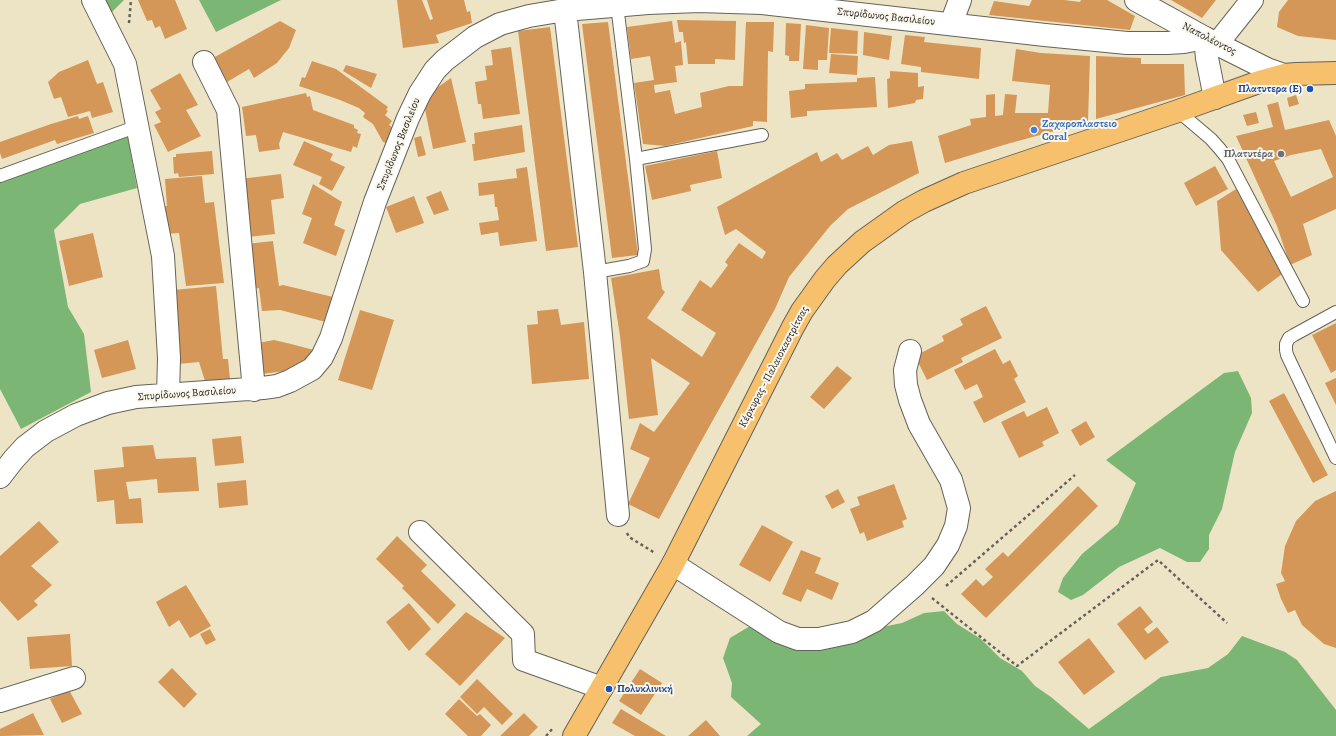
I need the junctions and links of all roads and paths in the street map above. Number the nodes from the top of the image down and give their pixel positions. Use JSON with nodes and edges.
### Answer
{"nodes":[{"id":1,"x":93,"y":0,"type":"edge"},
{"id":2,"x":960,"y":0,"type":"edge"},
{"id":3,"x":1136,"y":0,"type":"edge"},
{"id":4,"x":1252,"y":0,"type":"edge"},
{"id":5,"x":762,"y":2,"type":"edge"},
{"id":6,"x":617,"y":5,"type":"junction"},
{"id":7,"x":886,"y":8,"type":"edge"},
{"id":8,"x":514,"y":9,"type":"edge"},
{"id":9,"x":565,"y":10,"type":"junction"},
{"id":10,"x":951,"y":24,"type":"junction"},
{"id":11,"x":1211,"y":41,"type":"junction"},
{"id":12,"x":204,"y":62,"type":"dead end"},
{"id":13,"x":1336,"y":73,"type":"edge"},
{"id":14,"x":1284,"y":75,"type":"junction"},
{"id":15,"x":1215,"y":98,"type":"junction"},
{"id":16,"x":1178,"y":111,"type":"junction"},
{"id":17,"x":138,"y":126,"type":"junction"},
{"id":18,"x":762,"y":136,"type":"dead end"},
{"id":19,"x":636,"y":159,"type":"junction"},
{"id":20,"x":0,"y":176,"type":"edge"},
{"id":21,"x":595,"y":272,"type":"junction"},
{"id":22,"x":1303,"y":301,"type":"dead end"},
{"id":23,"x":1336,"y":312,"type":"edge"},
{"id":24,"x":910,"y":350,"type":"dead end"},
{"id":25,"x":254,"y":390,"type":"junction"},
{"id":26,"x":168,"y":395,"type":"junction"},
{"id":27,"x":1336,"y":458,"type":"edge"},
{"id":28,"x":1075,"y":475,"type":"dead end"},
{"id":29,"x":0,"y":477,"type":"edge"},
{"id":30,"x":618,"y":515,"type":"joint"},
{"id":31,"x":420,"y":532,"type":"dead end"},
{"id":32,"x":673,"y":564,"type":"junction"},
{"id":33,"x":915,"y":585,"type":"junction"},
{"id":34,"x":944,"y":588,"type":"dead end"},
{"id":35,"x":938,"y":593,"type":"dead end"},
{"id":36,"x":932,"y":599,"type":"junction"},
{"id":37,"x":1227,"y":623,"type":"dead end"},
{"id":38,"x":74,"y":678,"type":"dead end"},
{"id":39,"x":602,"y":688,"type":"junction"},
{"id":40,"x":0,"y":700,"type":"edge"},
{"id":41,"x":574,"y":736,"type":"edge"}],
"edges":[{"from":1,"to":17,"type":"street"},
{"from":2,"to":10,"type":"street"},
{"from":3,"to":11,"type":"street","name":"Ναπολέοντος"},
{"from":4,"to":11,"type":"street"},
{"from":5,"to":6,"type":"street","name":"Σπυρίδωνος Βασιλείου"},
{"from":5,"to":7,"type":"street","name":"Σπυρίδωνος Βασιλείου"},
{"from":6,"to":9,"type":"street","name":"Σπυρίδωνος Βασιλείου"},
{"from":6,"to":19,"type":"lane"},
{"from":7,"to":10,"type":"street","name":"Σπυρίδωνος Βασιλείου"},
{"from":8,"to":9,"type":"street","name":"Σπυρίδωνος Βασιλείου"},
{"from":8,"to":25,"type":"street","name":"Σπυρίδωνος Βασιλείου"},
{"from":9,"to":21,"type":"street"},
{"from":10,"to":11,"type":"street","name":"Σπυρίδωνος Βασιλείου"},
{"from":11,"to":14,"type":"street","name":"Ναπολέοντος"},
{"from":11,"to":15,"type":"street"},
{"from":12,"to":25,"type":"street"},
{"from":13,"to":14,"type":"main road","name":"Κέρκυρας - Παλαιοκαστρίτσας"},
{"from":14,"to":15,"type":"main road","name":"Κέρκυρας - Παλαιοκαστρίτσας"},
{"from":15,"to":16,"type":"main road","name":"Κέρκυρας - Παλαιοκαστρίτσας"},
{"from":16,"to":22,"type":"lane"},
{"from":16,"to":32,"type":"main road","name":"Κέρκυρας - Παλαιοκαστρίτσας"},
{"from":17,"to":20,"type":"lane"},
{"from":17,"to":26,"type":"street"},
{"from":18,"to":19,"type":"lane"},
{"from":19,"to":21,"type":"lane"},
{"from":21,"to":30,"type":"street"},
{"from":23,"to":27,"type":"lane"},
{"from":24,"to":33,"type":"street"},
{"from":25,"to":26,"type":"street","name":"Σπυρίδωνος Βασιλείου"},
{"from":26,"to":29,"type":"street","name":"Σπυρίδωνος Βασιλείου"},
{"from":28,"to":34,"type":"path"},
{"from":30,"to":32,"type":"path"},
{"from":31,"to":39,"type":"street"},
{"from":32,"to":33,"type":"street"},
{"from":32,"to":39,"type":"main road","name":"Κέρκυρας - Παλαιοκαστρίτσας"},
{"from":33,"to":36,"type":"path"},
{"from":35,"to":36,"type":"path"},
{"from":36,"to":37,"type":"path"},
{"from":38,"to":40,"type":"street"},
{"from":39,"to":41,"type":"main road","name":"Κέρκυρας - Παλαιοκαστρίτσας"}]}
